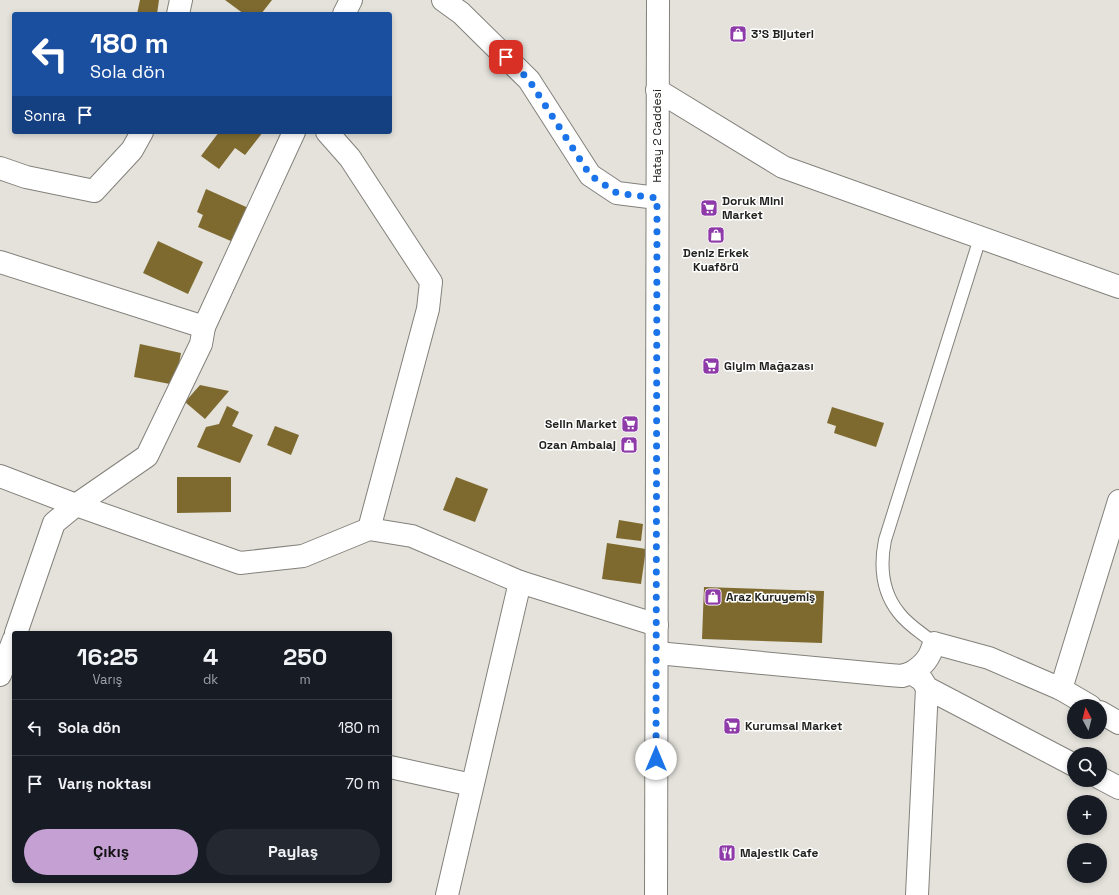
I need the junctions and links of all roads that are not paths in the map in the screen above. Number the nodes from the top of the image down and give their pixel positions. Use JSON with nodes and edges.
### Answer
{"nodes":[{"id":1,"x":181,"y":0,"type":"edge"},
{"id":2,"x":351,"y":0,"type":"edge"},
{"id":3,"x":442,"y":0,"type":"edge"},
{"id":4,"x":658,"y":0,"type":"edge"},
{"id":5,"x":178,"y":12,"type":"edge"},
{"id":6,"x":345,"y":12,"type":"edge"},
{"id":7,"x":657,"y":90,"type":"junction"},
{"id":8,"x":141,"y":134,"type":"edge"},
{"id":9,"x":293,"y":134,"type":"edge"},
{"id":10,"x":328,"y":134,"type":"edge"},
{"id":11,"x":0,"y":168,"type":"edge"},
{"id":12,"x":657,"y":198,"type":"junction"},
{"id":13,"x":980,"y":238,"type":"junction"},
{"id":14,"x":0,"y":262,"type":"edge"},
{"id":15,"x":1119,"y":287,"type":"edge"},
{"id":16,"x":204,"y":327,"type":"junction"},
{"id":17,"x":0,"y":476,"type":"edge"},
{"id":18,"x":1119,"y":501,"type":"edge"},
{"id":19,"x":76,"y":505,"type":"junction"},
{"id":20,"x":369,"y":530,"type":"junction"},
{"id":21,"x":520,"y":582,"type":"junction"},
{"id":22,"x":657,"y":625,"type":"junction"},
{"id":23,"x":17,"y":631,"type":"edge"},
{"id":24,"x":934,"y":643,"type":"junction"},
{"id":25,"x":657,"y":654,"type":"junction"},
{"id":26,"x":911,"y":673,"type":"junction"},
{"id":27,"x":927,"y":688,"type":"junction"},
{"id":28,"x":1061,"y":689,"type":"junction"},
{"id":29,"x":1078,"y":699,"type":"edge"},
{"id":30,"x":1107,"y":716,"type":"edge"},
{"id":31,"x":1119,"y":723,"type":"edge"},
{"id":32,"x":1067,"y":761,"type":"edge"},
{"id":33,"x":392,"y":767,"type":"edge"},
{"id":34,"x":1107,"y":782,"type":"edge"},
{"id":35,"x":472,"y":785,"type":"junction"},
{"id":36,"x":1119,"y":788,"type":"edge"},
{"id":37,"x":447,"y":895,"type":"edge"},
{"id":38,"x":656,"y":895,"type":"edge"},
{"id":39,"x":917,"y":895,"type":"edge"}],
"edges":[{"from":1,"to":5,"type":"street"},
{"from":2,"to":6,"type":"street"},
{"from":3,"to":12,"type":"street"},
{"from":4,"to":7,"type":"street","name":"Hatay 2 Caddesi"},
{"from":7,"to":12,"type":"street","name":"Hatay 2 Caddesi"},
{"from":7,"to":13,"type":"street"},
{"from":8,"to":11,"type":"street"},
{"from":9,"to":16,"type":"street"},
{"from":10,"to":20,"type":"street"},
{"from":12,"to":22,"type":"street","name":"Hatay 2 Caddesi"},
{"from":13,"to":15,"type":"street"},
{"from":13,"to":24,"type":"lane"},
{"from":14,"to":16,"type":"street"},
{"from":16,"to":19,"type":"street"},
{"from":17,"to":19,"type":"street"},
{"from":18,"to":28,"type":"street"},
{"from":19,"to":20,"type":"street"},
{"from":19,"to":23,"type":"street"},
{"from":20,"to":21,"type":"street"},
{"from":21,"to":22,"type":"street"},
{"from":21,"to":35,"type":"street"},
{"from":22,"to":25,"type":"street","name":"Hatay 2 Caddesi"},
{"from":24,"to":26,"type":"street"},
{"from":24,"to":28,"type":"street"},
{"from":25,"to":26,"type":"street"},
{"from":25,"to":38,"type":"street","name":"Hatay 2 Caddesi"},
{"from":26,"to":27,"type":"street"},
{"from":27,"to":32,"type":"street"},
{"from":27,"to":39,"type":"street"},
{"from":28,"to":29,"type":"street"},
{"from":30,"to":31,"type":"street"},
{"from":33,"to":35,"type":"street"},
{"from":34,"to":36,"type":"street"},
{"from":35,"to":37,"type":"street"}]}
